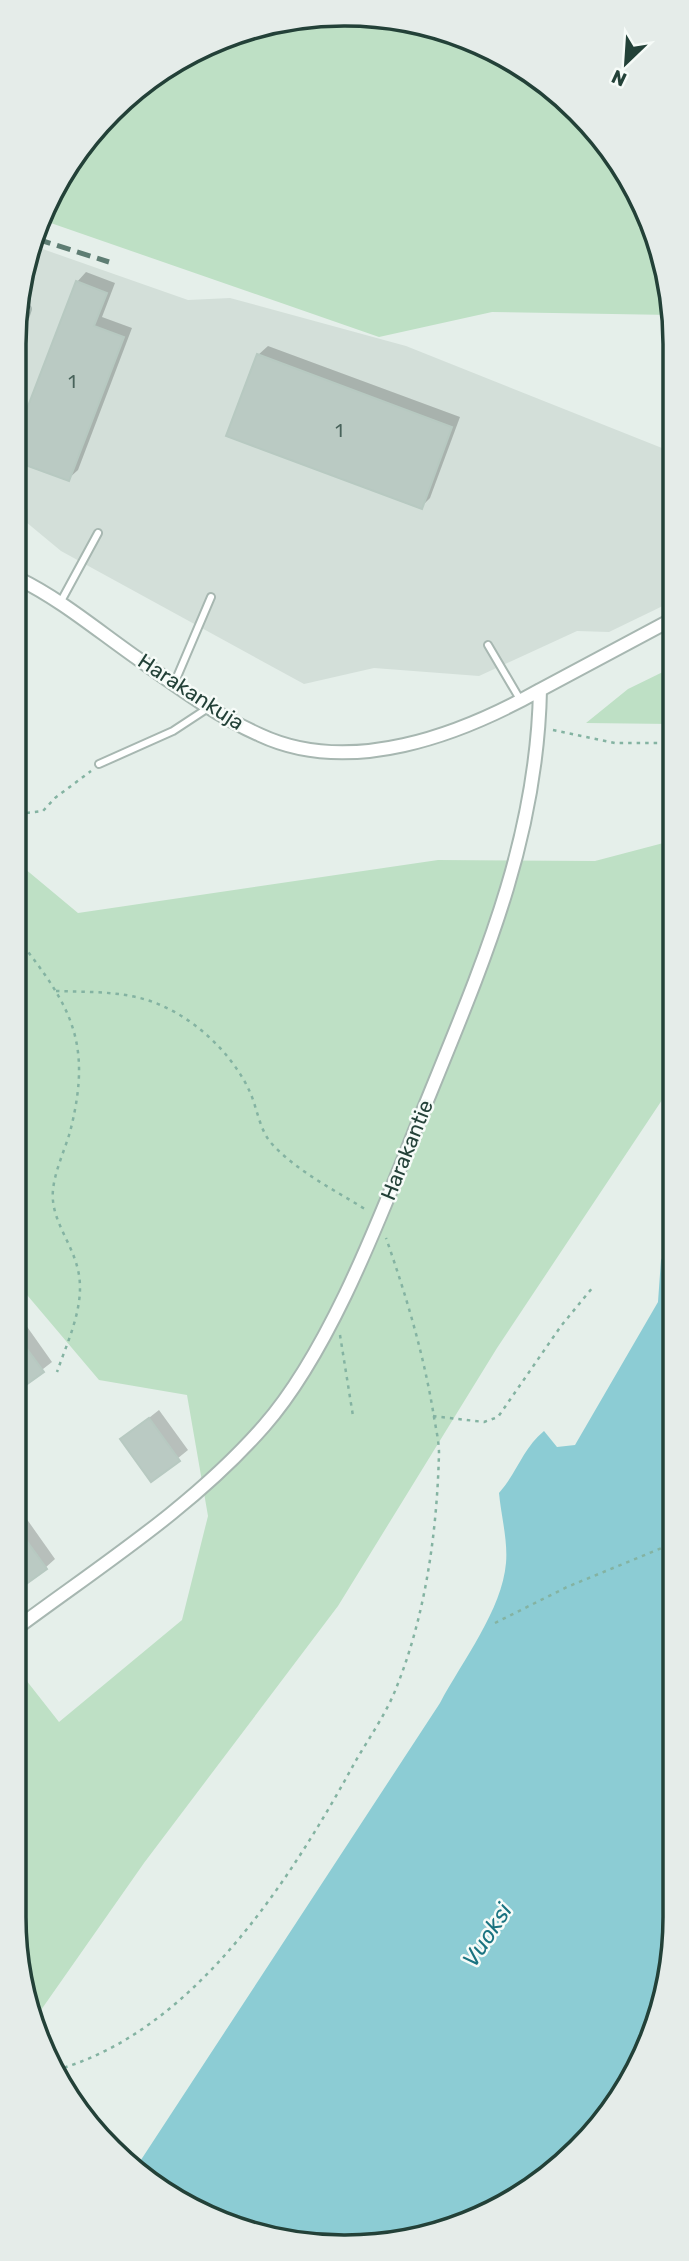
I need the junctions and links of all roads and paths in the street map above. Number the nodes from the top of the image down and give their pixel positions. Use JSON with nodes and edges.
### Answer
{"nodes":[{"id":1,"x":98,"y":533,"type":"dead end"},
{"id":2,"x":26,"y":583,"type":"edge"},
{"id":3,"x":211,"y":597,"type":"dead end"},
{"id":4,"x":60,"y":603,"type":"junction"},
{"id":5,"x":663,"y":624,"type":"edge"},
{"id":6,"x":488,"y":645,"type":"dead end"},
{"id":7,"x":174,"y":684,"type":"junction"},
{"id":8,"x":540,"y":691,"type":"junction"},
{"id":9,"x":521,"y":701,"type":"junction"},
{"id":10,"x":208,"y":708,"type":"junction"},
{"id":11,"x":539,"y":727,"type":"junction"},
{"id":12,"x":663,"y":743,"type":"edge"},
{"id":13,"x":99,"y":764,"type":"joint"},
{"id":14,"x":26,"y":813,"type":"edge"},
{"id":15,"x":26,"y":949,"type":"edge"},
{"id":16,"x":56,"y":991,"type":"junction"},
{"id":17,"x":379,"y":1218,"type":"junction"},
{"id":18,"x":593,"y":1287,"type":"dead end"},
{"id":19,"x":335,"y":1311,"type":"junction"},
{"id":20,"x":57,"y":1372,"type":"dead end"},
{"id":21,"x":353,"y":1416,"type":"dead end"},
{"id":22,"x":433,"y":1416,"type":"junction"},
{"id":23,"x":663,"y":1548,"type":"edge"},
{"id":24,"x":26,"y":1621,"type":"edge"},
{"id":25,"x":495,"y":1623,"type":"dead end"},
{"id":26,"x":64,"y":2067,"type":"edge"}],
"edges":[{"from":1,"to":4,"type":"lane"},
{"from":2,"to":4,"type":"street","name":"Harakankuja"},
{"from":3,"to":7,"type":"lane"},
{"from":4,"to":7,"type":"street","name":"Harakankuja"},
{"from":5,"to":8,"type":"street"},
{"from":6,"to":9,"type":"lane"},
{"from":7,"to":10,"type":"street","name":"Harakankuja"},
{"from":8,"to":9,"type":"street","name":"Harakankuja"},
{"from":8,"to":11,"type":"street","name":"Harakantie"},
{"from":9,"to":10,"type":"street","name":"Harakankuja"},
{"from":10,"to":13,"type":"lane"},
{"from":11,"to":12,"type":"path"},
{"from":11,"to":17,"type":"street","name":"Harakantie"},
{"from":13,"to":14,"type":"path"},
{"from":15,"to":16,"type":"path"},
{"from":16,"to":17,"type":"path"},
{"from":16,"to":20,"type":"path"},
{"from":17,"to":19,"type":"street","name":"Harakantie"},
{"from":17,"to":22,"type":"path"},
{"from":18,"to":22,"type":"path"},
{"from":19,"to":21,"type":"path"},
{"from":19,"to":24,"type":"street","name":"Harakantie"},
{"from":22,"to":26,"type":"path"},
{"from":23,"to":25,"type":"path"}]}
